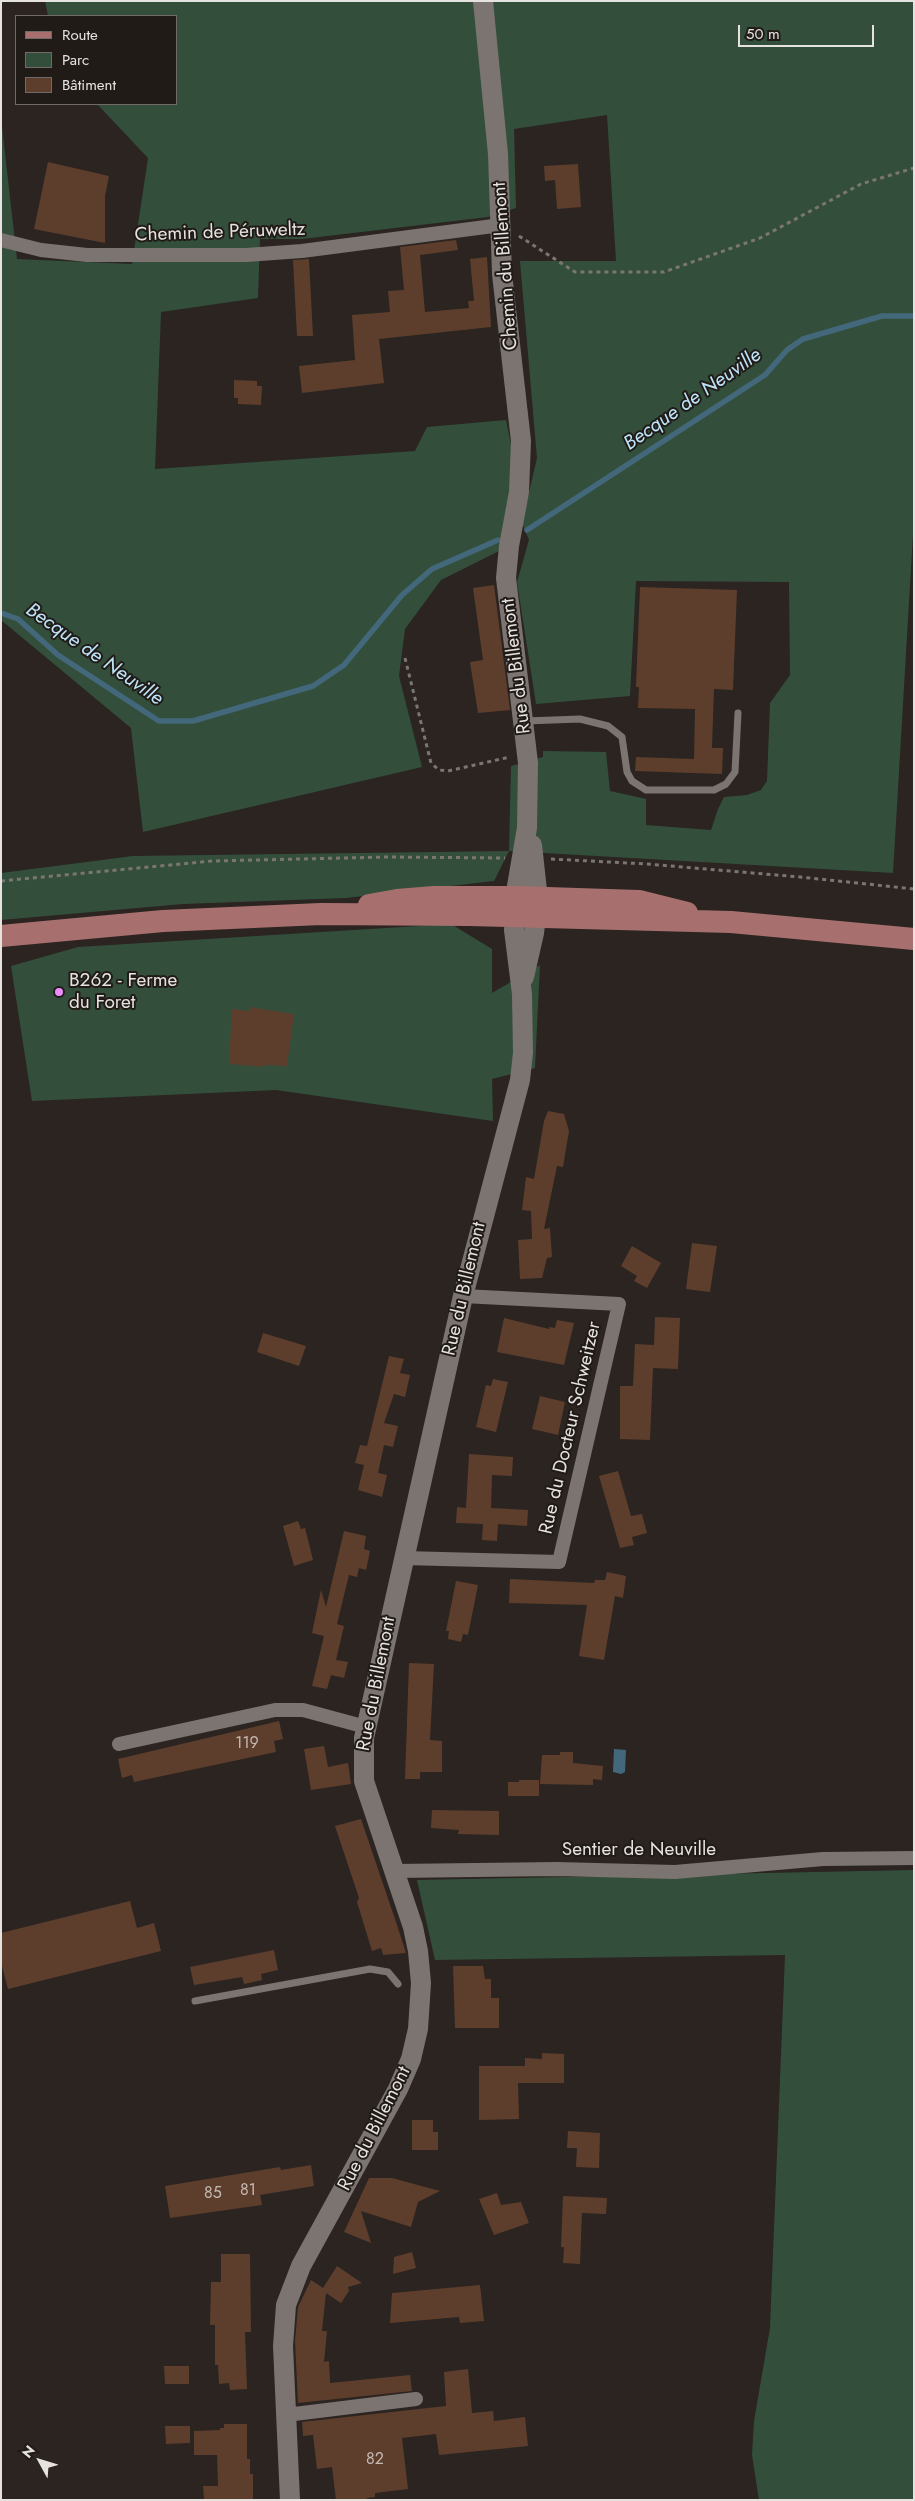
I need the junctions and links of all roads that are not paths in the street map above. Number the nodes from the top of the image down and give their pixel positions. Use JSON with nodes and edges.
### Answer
{"nodes":[{"id":1,"x":483,"y":1,"type":"edge"},
{"id":2,"x":501,"y":225,"type":"junction"},
{"id":3,"x":1,"y":240,"type":"edge"},
{"id":4,"x":512,"y":531,"type":"joint"},
{"id":5,"x":738,"y":713,"type":"dead end"},
{"id":6,"x":525,"y":721,"type":"junction"},
{"id":7,"x":526,"y":907,"type":"junction"},
{"id":8,"x":1,"y":936,"type":"edge"},
{"id":9,"x":914,"y":939,"type":"edge"},
{"id":10,"x":463,"y":1296,"type":"junction"},
{"id":11,"x":404,"y":1558,"type":"junction"},
{"id":12,"x":366,"y":1727,"type":"junction"},
{"id":13,"x":119,"y":1744,"type":"dead end"},
{"id":14,"x":914,"y":1858,"type":"edge"},
{"id":15,"x":394,"y":1871,"type":"junction"},
{"id":16,"x":398,"y":1984,"type":"dead end"},
{"id":17,"x":196,"y":2001,"type":"dead end"},
{"id":18,"x":416,"y":2399,"type":"dead end"},
{"id":19,"x":286,"y":2415,"type":"junction"},
{"id":20,"x":290,"y":2500,"type":"edge"}],
"edges":[{"from":1,"to":2,"type":"street","name":"Chemin du Billemont"},
{"from":2,"to":3,"type":"street","name":"Chemin de Péruweltz"},
{"from":2,"to":4,"type":"street","name":"Chemin du Billemont"},
{"from":4,"to":6,"type":"street","name":"Rue du Billemont"},
{"from":5,"to":6,"type":"lane"},
{"from":6,"to":7,"type":"street","name":"Rue du Billemont"},
{"from":7,"to":8,"type":"main road"},
{"from":7,"to":9,"type":"main road"},
{"from":7,"to":10,"type":"street","name":"Rue du Billemont"},
{"from":10,"to":11,"type":"street","name":"Rue du Billemont"},
{"from":10,"to":11,"type":"street","name":"Rue du Docteur Schweitzer"},
{"from":11,"to":12,"type":"street","name":"Rue du Billemont"},
{"from":12,"to":13,"type":"street"},
{"from":12,"to":15,"type":"street","name":"Rue du Billemont"},
{"from":14,"to":15,"type":"street","name":"Sentier de Neuville"},
{"from":15,"to":19,"type":"street","name":"Rue du Billemont"},
{"from":16,"to":17,"type":"lane"},
{"from":18,"to":19,"type":"street"},
{"from":19,"to":20,"type":"street","name":"Rue du Billemont"}]}
